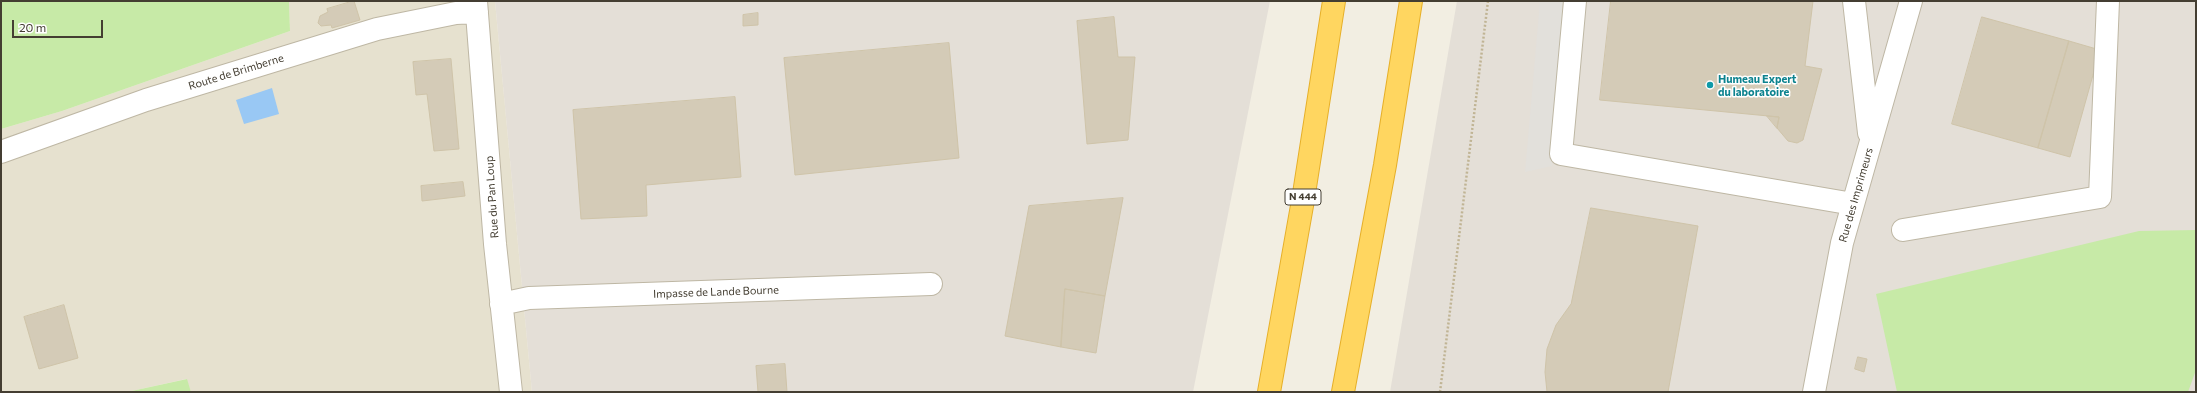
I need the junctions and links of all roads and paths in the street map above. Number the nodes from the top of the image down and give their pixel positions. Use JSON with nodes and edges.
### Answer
{"nodes":[{"id":1,"x":1334,"y":1,"type":"edge"},
{"id":2,"x":1411,"y":1,"type":"edge"},
{"id":3,"x":1488,"y":1,"type":"edge"},
{"id":4,"x":1575,"y":1,"type":"edge"},
{"id":5,"x":1854,"y":1,"type":"edge"},
{"id":6,"x":1911,"y":1,"type":"edge"},
{"id":7,"x":2108,"y":1,"type":"edge"},
{"id":8,"x":477,"y":7,"type":"edge"},
{"id":9,"x":1870,"y":144,"type":"junction"},
{"id":10,"x":1,"y":152,"type":"edge"},
{"id":11,"x":1853,"y":204,"type":"junction"},
{"id":12,"x":1903,"y":230,"type":"dead end"},
{"id":13,"x":931,"y":284,"type":"dead end"},
{"id":14,"x":501,"y":304,"type":"junction"},
{"id":15,"x":510,"y":392,"type":"edge"},
{"id":16,"x":1269,"y":392,"type":"edge"},
{"id":17,"x":1343,"y":392,"type":"edge"},
{"id":18,"x":1440,"y":392,"type":"edge"},
{"id":19,"x":1814,"y":392,"type":"edge"}],
"edges":[{"from":1,"to":16,"type":"highway","number":"N 444"},
{"from":2,"to":17,"type":"highway"},
{"from":3,"to":18,"type":"path"},
{"from":4,"to":11,"type":"street"},
{"from":5,"to":9,"type":"street"},
{"from":6,"to":9,"type":"street","name":"Rue des Imprimeurs"},
{"from":7,"to":12,"type":"street"},
{"from":8,"to":10,"type":"street","name":"Route de Brimberne"},
{"from":8,"to":14,"type":"street","name":"Rue du Pan Loup"},
{"from":9,"to":11,"type":"street","name":"Rue des Imprimeurs"},
{"from":11,"to":19,"type":"street","name":"Rue des Imprimeurs"},
{"from":13,"to":14,"type":"street","name":"Impasse de Lande Bourne"},
{"from":14,"to":15,"type":"street","name":"Rue du Pan Loup"}]}
